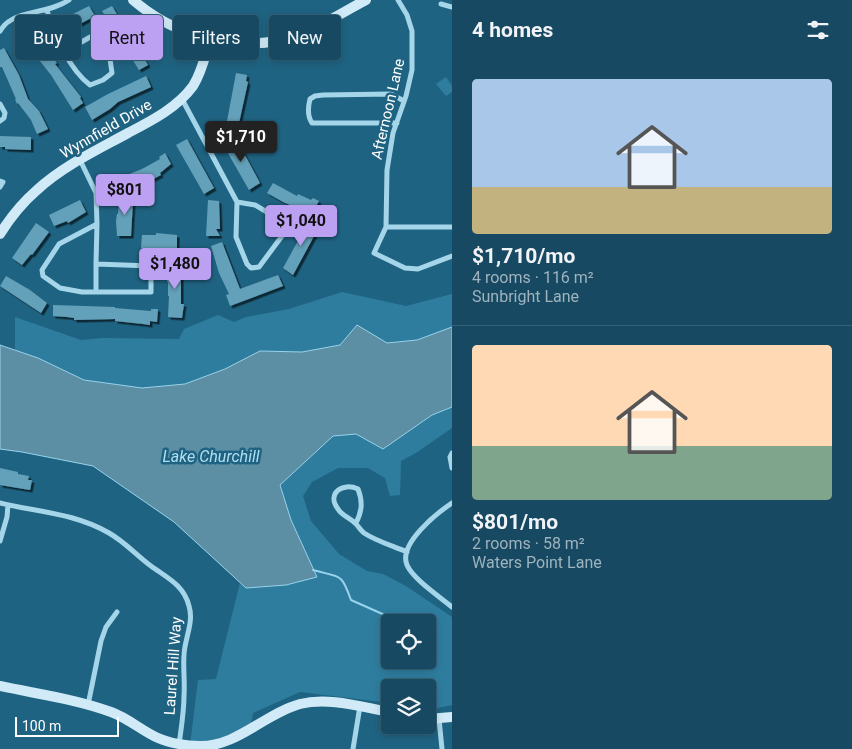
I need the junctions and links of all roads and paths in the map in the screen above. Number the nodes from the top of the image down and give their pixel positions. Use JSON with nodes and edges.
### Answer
{"nodes":[{"id":1,"x":68,"y":0,"type":"edge"},
{"id":2,"x":134,"y":0,"type":"edge"},
{"id":3,"x":366,"y":0,"type":"edge"},
{"id":4,"x":398,"y":0,"type":"edge"},
{"id":5,"x":441,"y":4,"type":"dead end"},
{"id":6,"x":452,"y":7,"type":"edge"},
{"id":7,"x":47,"y":10,"type":"junction"},
{"id":8,"x":48,"y":15,"type":"edge"},
{"id":9,"x":173,"y":26,"type":"edge"},
{"id":10,"x":0,"y":31,"type":"edge"},
{"id":11,"x":259,"y":42,"type":"edge"},
{"id":12,"x":64,"y":52,"type":"joint"},
{"id":13,"x":204,"y":60,"type":"edge"},
{"id":14,"x":182,"y":99,"type":"junction"},
{"id":15,"x":404,"y":101,"type":"junction"},
{"id":16,"x":0,"y":104,"type":"edge"},
{"id":17,"x":0,"y":121,"type":"edge"},
{"id":18,"x":396,"y":123,"type":"junction"},
{"id":19,"x":80,"y":160,"type":"junction"},
{"id":20,"x":0,"y":181,"type":"edge"},
{"id":21,"x":0,"y":187,"type":"edge"},
{"id":22,"x":237,"y":202,"type":"junction"},
{"id":23,"x":97,"y":224,"type":"junction"},
{"id":24,"x":386,"y":227,"type":"junction"},
{"id":25,"x":452,"y":227,"type":"edge"},
{"id":26,"x":0,"y":234,"type":"edge"},
{"id":27,"x":452,"y":256,"type":"edge"},
{"id":28,"x":96,"y":264,"type":"junction"},
{"id":29,"x":96,"y":292,"type":"junction"},
{"id":30,"x":452,"y":453,"type":"edge"},
{"id":31,"x":452,"y":468,"type":"edge"},
{"id":32,"x":0,"y":503,"type":"edge"},
{"id":33,"x":452,"y":503,"type":"edge"},
{"id":34,"x":8,"y":505,"type":"junction"},
{"id":35,"x":356,"y":524,"type":"junction"},
{"id":36,"x":0,"y":541,"type":"edge"},
{"id":37,"x":407,"y":552,"type":"junction"},
{"id":38,"x":452,"y":606,"type":"edge"},
{"id":39,"x":117,"y":612,"type":"dead end"},
{"id":40,"x":0,"y":686,"type":"edge"},
{"id":41,"x":88,"y":705,"type":"junction"},
{"id":42,"x":360,"y":706,"type":"junction"},
{"id":43,"x":381,"y":710,"type":"edge"},
{"id":44,"x":452,"y":717,"type":"edge"},
{"id":45,"x":439,"y":719,"type":"joint"},
{"id":46,"x":179,"y":746,"type":"edge"},
{"id":47,"x":352,"y":749,"type":"edge"},
{"id":48,"x":442,"y":749,"type":"edge"}],
"edges":[{"from":1,"to":7,"type":"street"},
{"from":2,"to":9,"type":"street"},
{"from":3,"to":11,"type":"street"},
{"from":4,"to":15,"type":"street","name":"Afternoon Lane"},
{"from":5,"to":6,"type":"street"},
{"from":7,"to":8,"type":"street"},
{"from":7,"to":10,"type":"street"},
{"from":12,"to":12,"type":"street"},
{"from":13,"to":14,"type":"street","name":"Wynnfield Drive"},
{"from":14,"to":19,"type":"street","name":"Wynnfield Drive"},
{"from":14,"to":22,"type":"street"},
{"from":15,"to":18,"type":"street","name":"Afternoon Lane"},
{"from":15,"to":18,"type":"street"},
{"from":16,"to":17,"type":"street"},
{"from":18,"to":24,"type":"street","name":"Afternoon Lane"},
{"from":19,"to":23,"type":"street"},
{"from":19,"to":26,"type":"street","name":"Wynnfield Drive"},
{"from":20,"to":21,"type":"street"},
{"from":22,"to":22,"type":"street"},
{"from":23,"to":28,"type":"street"},
{"from":23,"to":29,"type":"street"},
{"from":24,"to":25,"type":"street"},
{"from":24,"to":27,"type":"street","name":"Afternoon Lane"},
{"from":28,"to":29,"type":"street"},
{"from":28,"to":29,"type":"street"},
{"from":30,"to":31,"type":"street"},
{"from":32,"to":34,"type":"street","name":"Laurel Hill Way"},
{"from":33,"to":37,"type":"street"},
{"from":34,"to":36,"type":"street"},
{"from":34,"to":46,"type":"street","name":"Laurel Hill Way"},
{"from":35,"to":35,"type":"street"},
{"from":35,"to":37,"type":"street"},
{"from":37,"to":38,"type":"street"},
{"from":39,"to":41,"type":"street"},
{"from":40,"to":41,"type":"street"},
{"from":41,"to":46,"type":"street"},
{"from":42,"to":43,"type":"street"},
{"from":42,"to":46,"type":"street"},
{"from":42,"to":47,"type":"street"},
{"from":44,"to":45,"type":"street"},
{"from":45,"to":48,"type":"street"}]}
